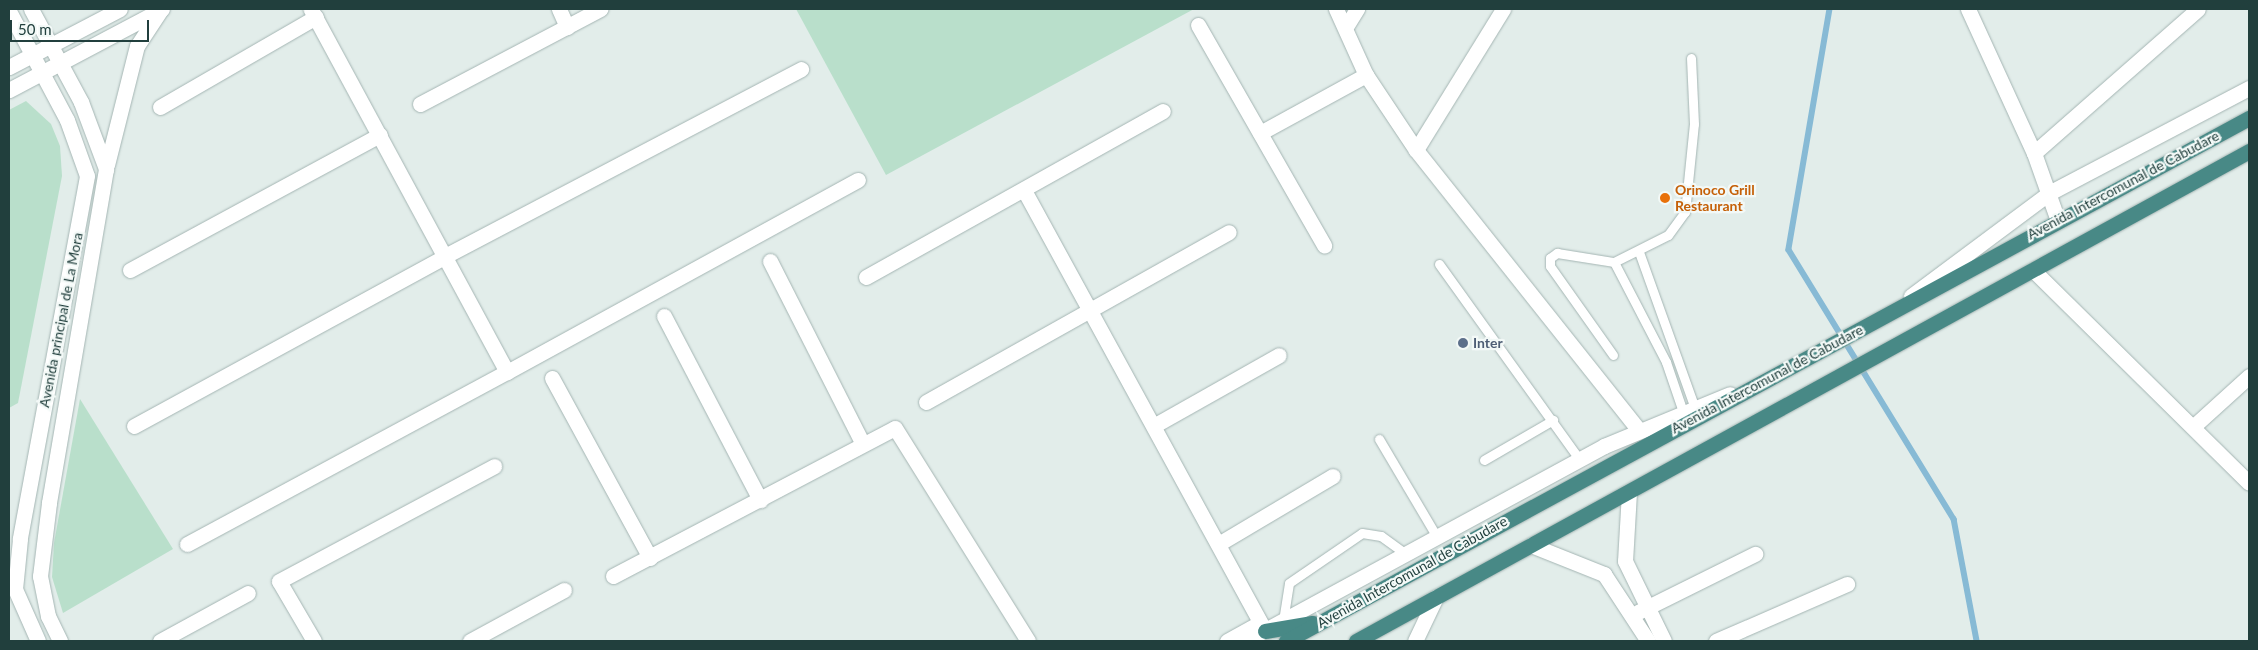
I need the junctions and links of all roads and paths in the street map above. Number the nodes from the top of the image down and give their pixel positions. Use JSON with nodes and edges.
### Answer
{"nodes":[{"id":1,"x":30,"y":9,"type":"edge"},
{"id":2,"x":120,"y":9,"type":"edge"},
{"id":3,"x":162,"y":9,"type":"edge"},
{"id":4,"x":559,"y":9,"type":"edge"},
{"id":5,"x":600,"y":9,"type":"edge"},
{"id":6,"x":1336,"y":9,"type":"edge"},
{"id":7,"x":1357,"y":9,"type":"edge"},
{"id":8,"x":1503,"y":9,"type":"edge"},
{"id":9,"x":1968,"y":9,"type":"edge"},
{"id":10,"x":2198,"y":9,"type":"edge"},
{"id":11,"x":9,"y":11,"type":"edge"},
{"id":12,"x":314,"y":13,"type":"edge"},
{"id":13,"x":1198,"y":25,"type":"dead end"},
{"id":14,"x":1347,"y":25,"type":"junction"},
{"id":15,"x":567,"y":27,"type":"junction"},
{"id":16,"x":51,"y":44,"type":"junction"},
{"id":17,"x":33,"y":54,"type":"junction"},
{"id":18,"x":1691,"y":58,"type":"dead end"},
{"id":19,"x":61,"y":62,"type":"junction"},
{"id":20,"x":9,"y":67,"type":"edge"},
{"id":21,"x":801,"y":69,"type":"dead end"},
{"id":22,"x":43,"y":72,"type":"junction"},
{"id":23,"x":1366,"y":74,"type":"junction"},
{"id":24,"x":2249,"y":88,"type":"edge"},
{"id":25,"x":9,"y":90,"type":"edge"},
{"id":26,"x":420,"y":104,"type":"dead end"},
{"id":27,"x":160,"y":107,"type":"dead end"},
{"id":28,"x":1163,"y":111,"type":"dead end"},
{"id":29,"x":2249,"y":118,"type":"edge"},
{"id":30,"x":1260,"y":133,"type":"junction"},
{"id":31,"x":380,"y":135,"type":"junction"},
{"id":32,"x":1416,"y":150,"type":"junction"},
{"id":33,"x":2249,"y":151,"type":"edge"},
{"id":34,"x":2034,"y":153,"type":"junction"},
{"id":35,"x":106,"y":169,"type":"junction"},
{"id":36,"x":858,"y":180,"type":"dead end"},
{"id":37,"x":1025,"y":192,"type":"junction"},
{"id":38,"x":2049,"y":192,"type":"junction"},
{"id":39,"x":2057,"y":218,"type":"junction"},
{"id":40,"x":1229,"y":232,"type":"dead end"},
{"id":41,"x":1324,"y":245,"type":"dead end"},
{"id":42,"x":1639,"y":252,"type":"junction"},
{"id":43,"x":446,"y":255,"type":"junction"},
{"id":44,"x":770,"y":260,"type":"dead end"},
{"id":45,"x":1614,"y":262,"type":"junction"},
{"id":46,"x":1440,"y":264,"type":"dead end"},
{"id":47,"x":130,"y":270,"type":"dead end"},
{"id":48,"x":2033,"y":270,"type":"junction"},
{"id":49,"x":866,"y":277,"type":"dead end"},
{"id":50,"x":1088,"y":309,"type":"junction"},
{"id":51,"x":1891,"y":312,"type":"junction"},
{"id":52,"x":664,"y":316,"type":"dead end"},
{"id":53,"x":1278,"y":355,"type":"dead end"},
{"id":54,"x":1613,"y":355,"type":"dead end"},
{"id":55,"x":507,"y":372,"type":"junction"},
{"id":56,"x":2249,"y":376,"type":"edge"},
{"id":57,"x":552,"y":378,"type":"dead end"},
{"id":58,"x":1752,"y":386,"type":"junction"},
{"id":59,"x":926,"y":402,"type":"dead end"},
{"id":60,"x":1689,"y":410,"type":"junction"},
{"id":61,"x":1553,"y":420,"type":"junction"},
{"id":62,"x":1155,"y":425,"type":"junction"},
{"id":63,"x":2195,"y":425,"type":"junction"},
{"id":64,"x":134,"y":426,"type":"dead end"},
{"id":65,"x":1638,"y":429,"type":"junction"},
{"id":66,"x":1379,"y":439,"type":"dead end"},
{"id":67,"x":862,"y":442,"type":"junction"},
{"id":68,"x":1579,"y":459,"type":"junction"},
{"id":69,"x":1484,"y":460,"type":"dead end"},
{"id":70,"x":494,"y":466,"type":"dead end"},
{"id":71,"x":1333,"y":476,"type":"dead end"},
{"id":72,"x":2249,"y":482,"type":"edge"},
{"id":73,"x":1629,"y":492,"type":"junction"},
{"id":74,"x":760,"y":500,"type":"junction"},
{"id":75,"x":1437,"y":537,"type":"junction"},
{"id":76,"x":1220,"y":543,"type":"junction"},
{"id":77,"x":187,"y":544,"type":"dead end"},
{"id":78,"x":1531,"y":545,"type":"junction"},
{"id":79,"x":1406,"y":554,"type":"junction"},
{"id":80,"x":1756,"y":554,"type":"dead end"},
{"id":81,"x":650,"y":558,"type":"junction"},
{"id":82,"x":1625,"y":561,"type":"junction"},
{"id":83,"x":1604,"y":574,"type":"junction"},
{"id":84,"x":613,"y":576,"type":"dead end"},
{"id":85,"x":1847,"y":584,"type":"dead end"},
{"id":86,"x":564,"y":590,"type":"dead end"},
{"id":87,"x":248,"y":594,"type":"dead end"},
{"id":88,"x":1436,"y":597,"type":"junction"},
{"id":89,"x":1647,"y":607,"type":"junction"},
{"id":90,"x":1632,"y":615,"type":"junction"},
{"id":91,"x":1324,"y":620,"type":"junction"},
{"id":92,"x":1283,"y":621,"type":"junction"},
{"id":93,"x":1263,"y":626,"type":"junction"},
{"id":94,"x":1375,"y":636,"type":"edge"},
{"id":95,"x":38,"y":641,"type":"edge"},
{"id":96,"x":60,"y":641,"type":"edge"},
{"id":97,"x":160,"y":641,"type":"edge"},
{"id":98,"x":314,"y":641,"type":"edge"},
{"id":99,"x":470,"y":641,"type":"edge"},
{"id":100,"x":1028,"y":641,"type":"edge"},
{"id":101,"x":1227,"y":641,"type":"edge"},
{"id":102,"x":1245,"y":641,"type":"edge"},
{"id":103,"x":1286,"y":641,"type":"edge"},
{"id":104,"x":1356,"y":641,"type":"edge"},
{"id":105,"x":1415,"y":641,"type":"edge"},
{"id":106,"x":1648,"y":641,"type":"edge"},
{"id":107,"x":1664,"y":641,"type":"edge"},
{"id":108,"x":1716,"y":641,"type":"edge"}],
"edges":[{"from":1,"to":16,"type":"street","name":"Avenida principal de La Mora"},
{"from":2,"to":16,"type":"street"},
{"from":3,"to":19,"type":"street"},
{"from":3,"to":35,"type":"street"},
{"from":4,"to":15,"type":"street"},
{"from":5,"to":15,"type":"street"},
{"from":6,"to":14,"type":"street"},
{"from":7,"to":14,"type":"street"},
{"from":8,"to":32,"type":"street"},
{"from":9,"to":34,"type":"street"},
{"from":10,"to":34,"type":"street"},
{"from":11,"to":17,"type":"street","name":"Avenida principal de La Mora"},
{"from":12,"to":27,"type":"street"},
{"from":12,"to":31,"type":"street"},
{"from":13,"to":30,"type":"street"},
{"from":14,"to":23,"type":"street"},
{"from":15,"to":26,"type":"street"},
{"from":16,"to":17,"type":"street"},
{"from":16,"to":19,"type":"street","name":"Avenida principal de La Mora"},
{"from":17,"to":20,"type":"street"},
{"from":17,"to":22,"type":"street","name":"Avenida principal de La Mora"},
{"from":18,"to":42,"type":"lane"},
{"from":19,"to":22,"type":"street"},
{"from":19,"to":35,"type":"street","name":"Avenida principal de La Mora"},
{"from":21,"to":43,"type":"street"},
{"from":22,"to":25,"type":"street"},
{"from":22,"to":95,"type":"street","name":"Avenida principal de La Mora"},
{"from":23,"to":30,"type":"street"},
{"from":23,"to":32,"type":"street"},
{"from":24,"to":38,"type":"street"},
{"from":28,"to":37,"type":"street"},
{"from":29,"to":39,"type":"highway","name":"Avenida Intercomunal de Cabudare"},
{"from":30,"to":41,"type":"street"},
{"from":31,"to":43,"type":"street"},
{"from":31,"to":47,"type":"street"},
{"from":32,"to":65,"type":"street"},
{"from":33,"to":48,"type":"highway"},
{"from":34,"to":38,"type":"street"},
{"from":35,"to":96,"type":"street","name":"Avenida principal de La Mora"},
{"from":36,"to":55,"type":"street"},
{"from":37,"to":49,"type":"street"},
{"from":37,"to":50,"type":"street"},
{"from":38,"to":39,"type":"street"},
{"from":38,"to":51,"type":"street"},
{"from":39,"to":51,"type":"highway","name":"Avenida Intercomunal de Cabudare"},
{"from":40,"to":50,"type":"street"},
{"from":42,"to":45,"type":"lane"},
{"from":42,"to":60,"type":"lane"},
{"from":43,"to":55,"type":"street"},
{"from":43,"to":64,"type":"street"},
{"from":44,"to":67,"type":"street"},
{"from":45,"to":54,"type":"lane"},
{"from":45,"to":60,"type":"lane"},
{"from":46,"to":61,"type":"lane"},
{"from":48,"to":63,"type":"street"},
{"from":48,"to":73,"type":"highway"},
{"from":50,"to":59,"type":"street"},
{"from":50,"to":62,"type":"street"},
{"from":51,"to":58,"type":"highway","name":"Avenida Intercomunal de Cabudare"},
{"from":52,"to":74,"type":"street"},
{"from":53,"to":62,"type":"street"},
{"from":55,"to":77,"type":"street"},
{"from":56,"to":63,"type":"street"},
{"from":57,"to":81,"type":"street"},
{"from":58,"to":60,"type":"street"},
{"from":58,"to":91,"type":"highway","name":"Avenida Intercomunal de Cabudare"},
{"from":60,"to":65,"type":"street"},
{"from":61,"to":68,"type":"lane"},
{"from":61,"to":69,"type":"lane"},
{"from":62,"to":76,"type":"street"},
{"from":63,"to":72,"type":"street"},
{"from":65,"to":68,"type":"street"},
{"from":66,"to":75,"type":"lane"},
{"from":67,"to":74,"type":"street"},
{"from":67,"to":100,"type":"street"},
{"from":68,"to":75,"type":"street"},
{"from":70,"to":98,"type":"street"},
{"from":71,"to":76,"type":"street"},
{"from":73,"to":78,"type":"highway"},
{"from":73,"to":82,"type":"street"},
{"from":74,"to":81,"type":"street"},
{"from":75,"to":79,"type":"street"},
{"from":76,"to":93,"type":"street"},
{"from":78,"to":83,"type":"street"},
{"from":78,"to":88,"type":"highway"},
{"from":79,"to":92,"type":"street"},
{"from":79,"to":92,"type":"lane"},
{"from":80,"to":89,"type":"street"},
{"from":81,"to":84,"type":"street"},
{"from":82,"to":83,"type":"street"},
{"from":82,"to":89,"type":"street"},
{"from":83,"to":90,"type":"street"},
{"from":85,"to":108,"type":"street"},
{"from":86,"to":99,"type":"street"},
{"from":87,"to":97,"type":"street"},
{"from":88,"to":94,"type":"highway"},
{"from":88,"to":105,"type":"street"},
{"from":89,"to":90,"type":"street"},
{"from":89,"to":107,"type":"street"},
{"from":90,"to":106,"type":"street"},
{"from":91,"to":93,"type":"highway"},
{"from":91,"to":103,"type":"highway","name":"Avenida Intercomunal de Cabudare"},
{"from":92,"to":93,"type":"street"},
{"from":93,"to":101,"type":"street"},
{"from":93,"to":102,"type":"street"},
{"from":94,"to":104,"type":"highway"}]}
